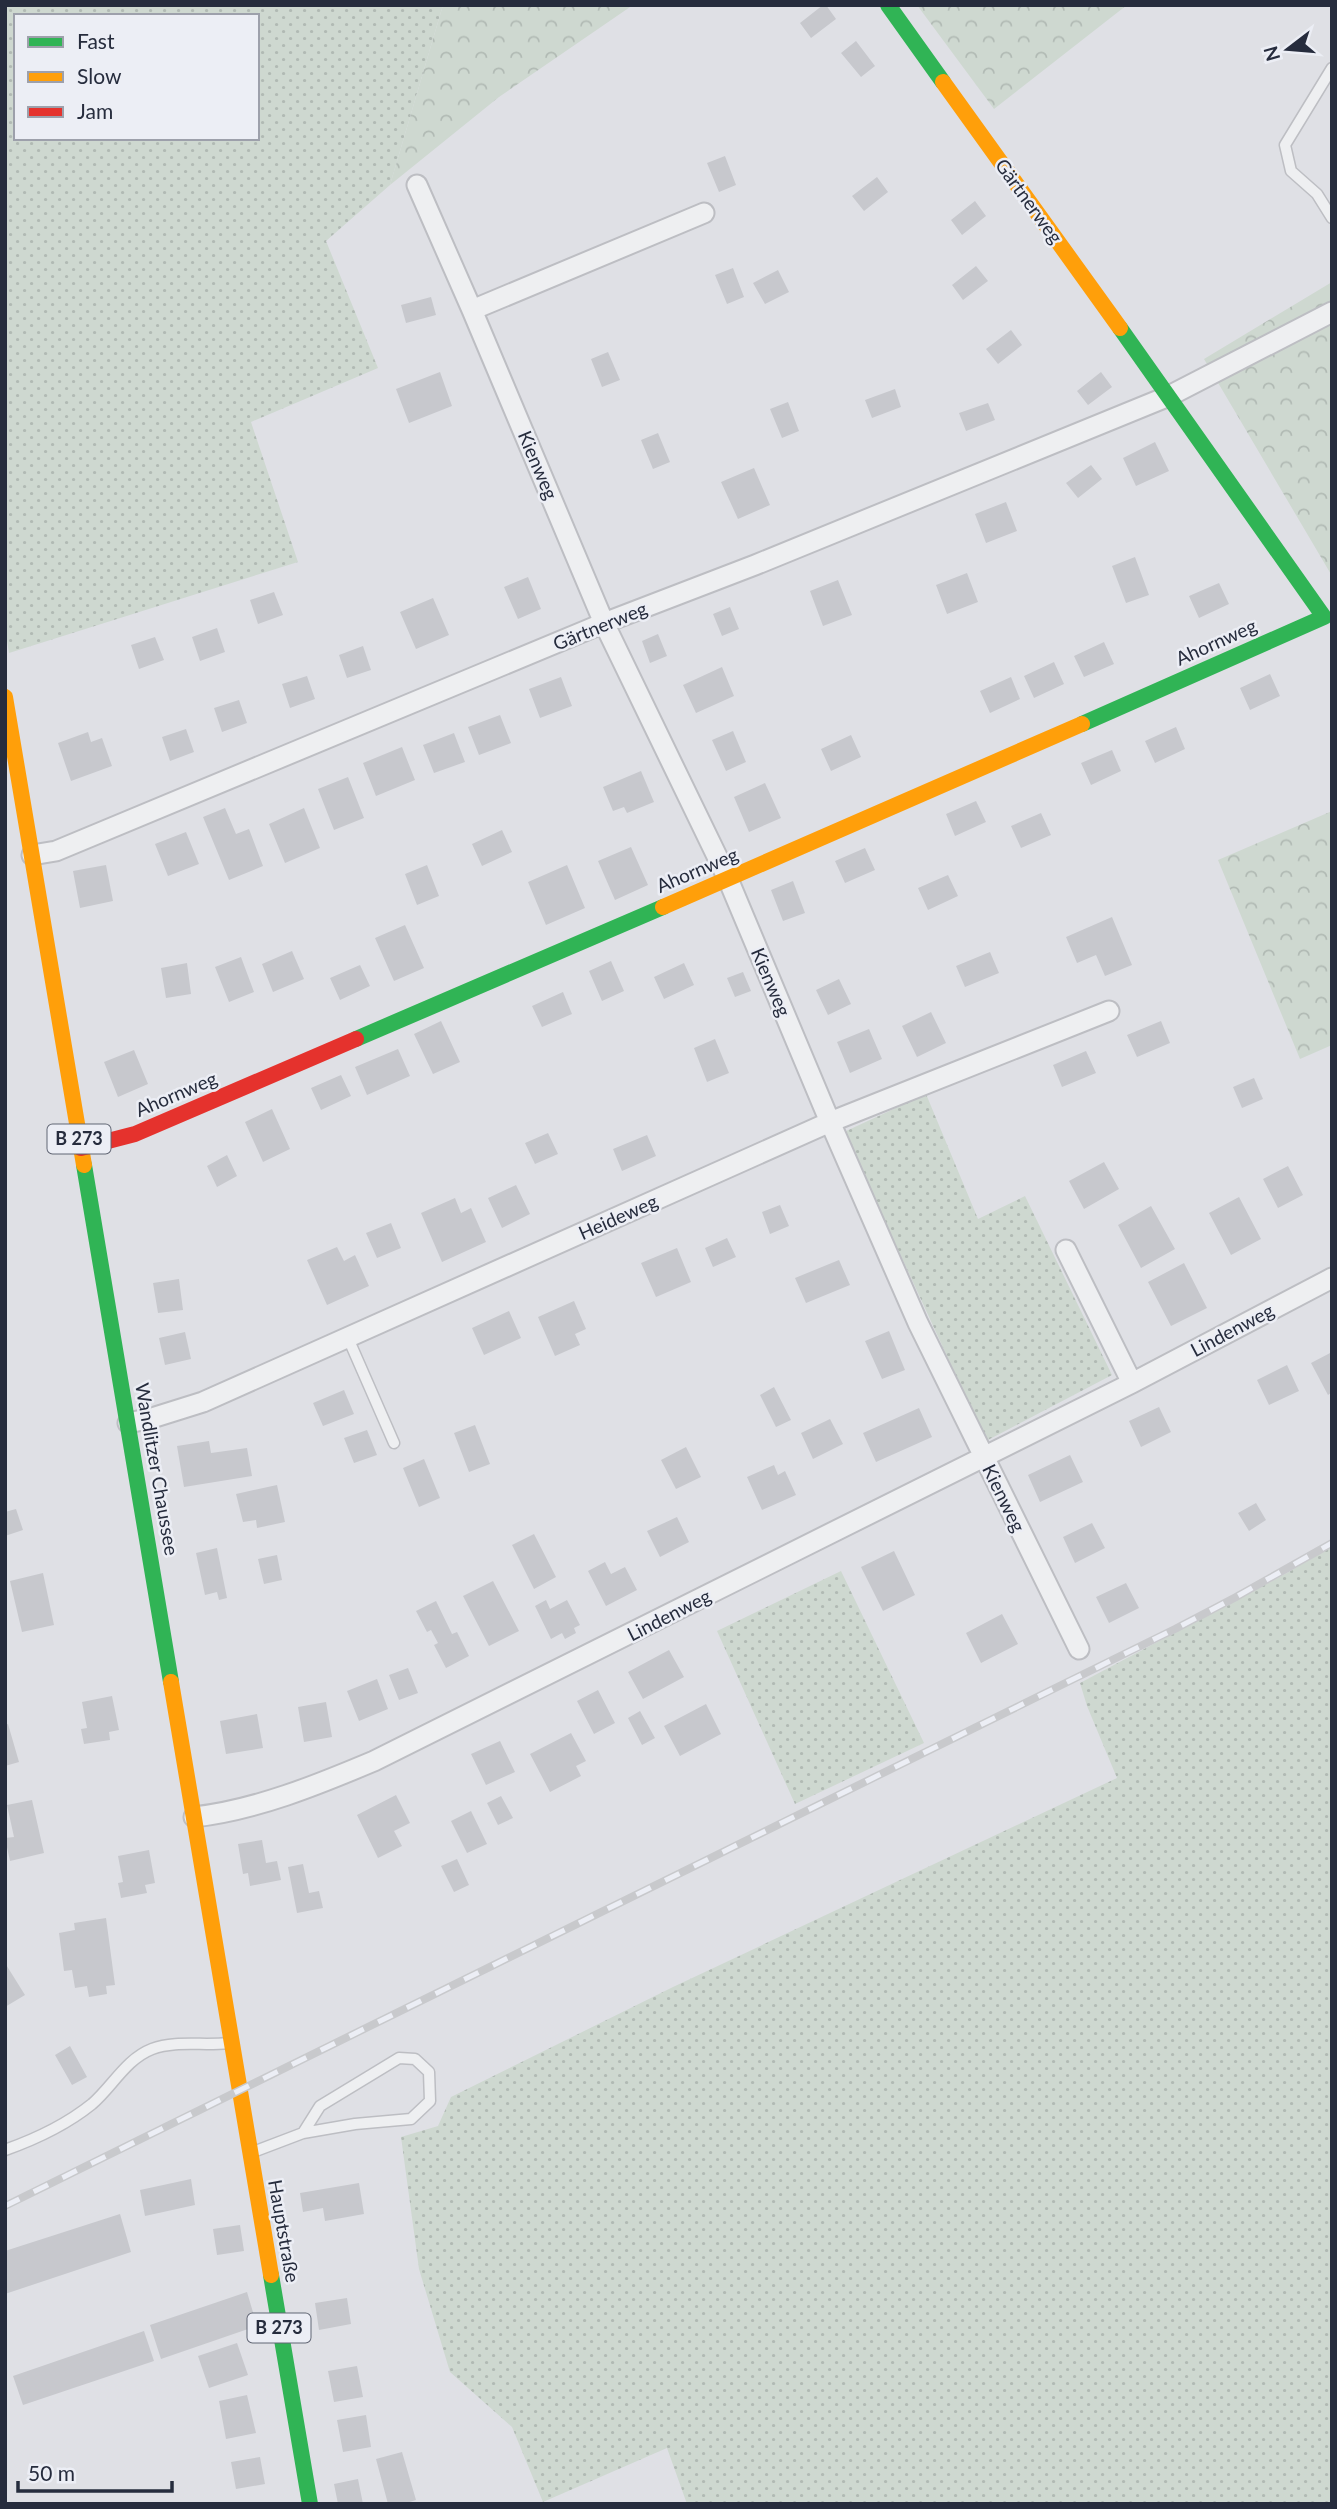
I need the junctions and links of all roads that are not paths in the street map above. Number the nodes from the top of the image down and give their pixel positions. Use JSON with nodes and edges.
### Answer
{"nodes":[{"id":1,"x":888,"y":5,"type":"edge"},
{"id":2,"x":1332,"y":68,"type":"edge"},
{"id":3,"x":417,"y":185,"type":"dead end"},
{"id":4,"x":704,"y":213,"type":"dead end"},
{"id":5,"x":1332,"y":218,"type":"edge"},
{"id":6,"x":472,"y":310,"type":"junction"},
{"id":7,"x":1332,"y":312,"type":"edge"},
{"id":8,"x":1170,"y":396,"type":"junction"},
{"id":9,"x":1324,"y":617,"type":"joint"},
{"id":10,"x":604,"y":624,"type":"junction"},
{"id":11,"x":5,"y":697,"type":"edge"},
{"id":12,"x":32,"y":855,"type":"junction"},
{"id":13,"x":728,"y":879,"type":"junction"},
{"id":14,"x":1109,"y":1011,"type":"dead end"},
{"id":15,"x":830,"y":1122,"type":"junction"},
{"id":16,"x":81,"y":1148,"type":"junction"},
{"id":17,"x":1066,"y":1250,"type":"dead end"},
{"id":18,"x":1332,"y":1278,"type":"edge"},
{"id":19,"x":348,"y":1338,"type":"junction"},
{"id":20,"x":1132,"y":1383,"type":"junction"},
{"id":21,"x":128,"y":1423,"type":"junction"},
{"id":22,"x":394,"y":1443,"type":"dead end"},
{"id":23,"x":984,"y":1458,"type":"junction"},
{"id":24,"x":1079,"y":1649,"type":"dead end"},
{"id":25,"x":194,"y":1817,"type":"junction"},
{"id":26,"x":232,"y":2042,"type":"junction"},
{"id":27,"x":239,"y":2090,"type":"joint"},
{"id":28,"x":303,"y":2133,"type":"junction"},
{"id":29,"x":5,"y":2150,"type":"edge"},
{"id":30,"x":249,"y":2153,"type":"junction"},
{"id":31,"x":310,"y":2504,"type":"edge"}],
"edges":[{"from":1,"to":8,"type":"street","name":"Gärtnerweg"},
{"from":2,"to":5,"type":"lane"},
{"from":3,"to":6,"type":"street","name":"Kienweg"},
{"from":4,"to":6,"type":"street"},
{"from":6,"to":10,"type":"street","name":"Kienweg"},
{"from":7,"to":8,"type":"street","name":"Gärtnerweg"},
{"from":8,"to":9,"type":"street","name":"Gärtnerweg"},
{"from":8,"to":10,"type":"street","name":"Gärtnerweg"},
{"from":9,"to":13,"type":"street","name":"Ahornweg"},
{"from":10,"to":12,"type":"street","name":"Gärtnerweg"},
{"from":10,"to":13,"type":"street","name":"Kienweg"},
{"from":11,"to":12,"type":"street","number":"B 273"},
{"from":12,"to":16,"type":"street","name":"Wandlitzer Chaussee","number":"B 273"},
{"from":13,"to":15,"type":"street","name":"Kienweg"},
{"from":13,"to":16,"type":"street","name":"Ahornweg"},
{"from":14,"to":15,"type":"street","name":"Heideweg"},
{"from":15,"to":19,"type":"street","name":"Heideweg"},
{"from":15,"to":23,"type":"street","name":"Kienweg"},
{"from":16,"to":21,"type":"street","name":"Wandlitzer Chaussee","number":"B 273"},
{"from":17,"to":20,"type":"street"},
{"from":18,"to":20,"type":"street","name":"Lindenweg"},
{"from":19,"to":21,"type":"street","name":"Heideweg"},
{"from":19,"to":22,"type":"lane"},
{"from":20,"to":23,"type":"street","name":"Lindenweg"},
{"from":21,"to":25,"type":"street","name":"Wandlitzer Chaussee","number":"B 273"},
{"from":23,"to":24,"type":"street","name":"Kienweg"},
{"from":23,"to":25,"type":"street","name":"Lindenweg"},
{"from":25,"to":26,"type":"street","name":"Wandlitzer Chaussee","number":"B 273"},
{"from":26,"to":27,"type":"street","name":"Wandlitzer Chaussee","number":"B 273"},
{"from":26,"to":29,"type":"lane"},
{"from":27,"to":30,"type":"street","name":"Hauptstraße","number":"B 273"},
{"from":28,"to":28,"type":"lane"},
{"from":28,"to":30,"type":"lane"},
{"from":30,"to":31,"type":"street","name":"Hauptstraße","number":"B 273"}]}
